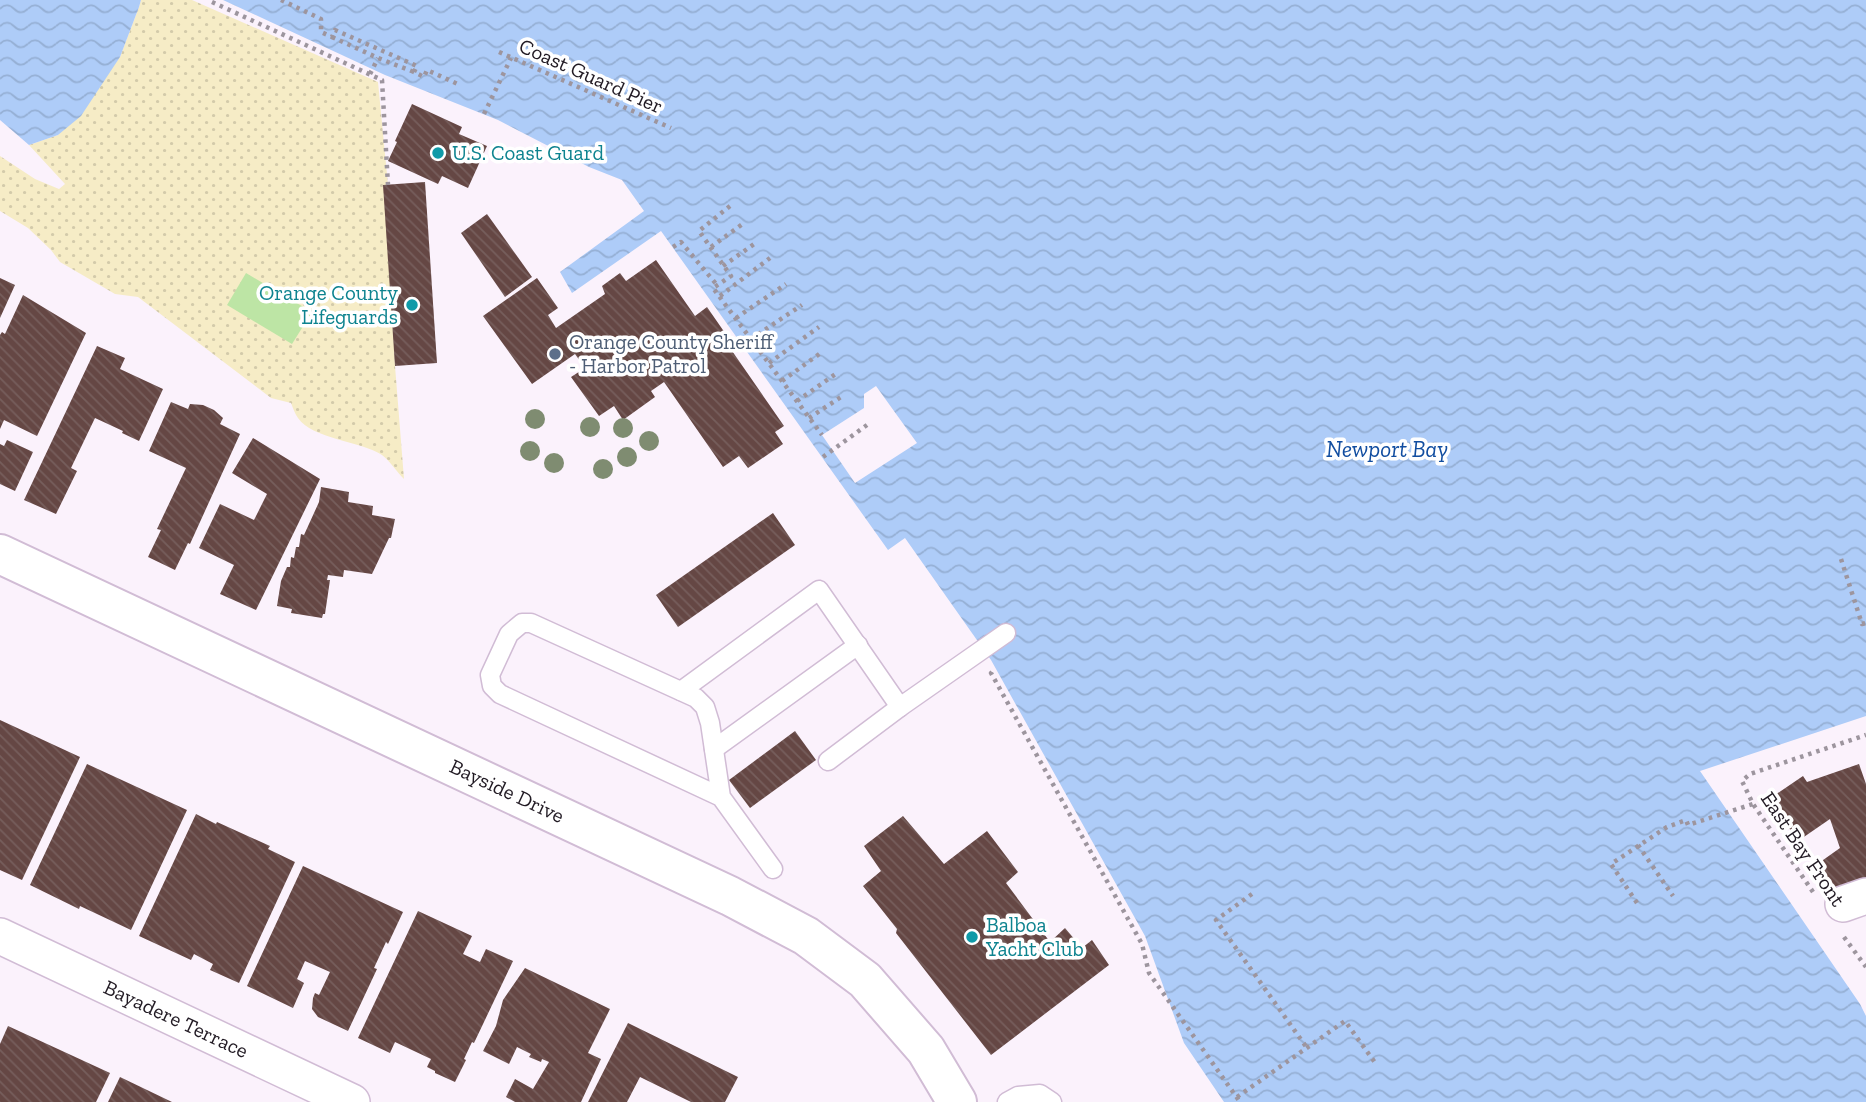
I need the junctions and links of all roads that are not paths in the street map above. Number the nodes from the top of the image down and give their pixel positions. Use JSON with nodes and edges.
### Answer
{"nodes":[{"id":1,"x":0,"y":554,"type":"edge"},
{"id":2,"x":1006,"y":633,"type":"dead end"},
{"id":3,"x":858,"y":645,"type":"junction"},
{"id":4,"x":681,"y":691,"type":"junction"},
{"id":5,"x":900,"y":707,"type":"junction"},
{"id":6,"x":714,"y":749,"type":"junction"},
{"id":7,"x":828,"y":761,"type":"dead end"},
{"id":8,"x":722,"y":797,"type":"junction"},
{"id":9,"x":773,"y":869,"type":"dead end"},
{"id":10,"x":0,"y":936,"type":"edge"},
{"id":11,"x":352,"y":1102,"type":"edge"},
{"id":12,"x":957,"y":1102,"type":"edge"},
{"id":13,"x":1007,"y":1102,"type":"edge"},
{"id":14,"x":1052,"y":1102,"type":"edge"}],
"edges":[{"from":1,"to":12,"type":"main road","name":"Bayside Drive"},
{"from":2,"to":5,"type":"lane"},
{"from":3,"to":4,"type":"lane"},
{"from":3,"to":5,"type":"lane"},
{"from":3,"to":6,"type":"lane"},
{"from":4,"to":6,"type":"lane"},
{"from":4,"to":8,"type":"lane"},
{"from":5,"to":7,"type":"lane"},
{"from":6,"to":8,"type":"lane"},
{"from":8,"to":9,"type":"lane"},
{"from":10,"to":11,"type":"street","name":"Bayadere Terrace"},
{"from":13,"to":14,"type":"lane"}]}
